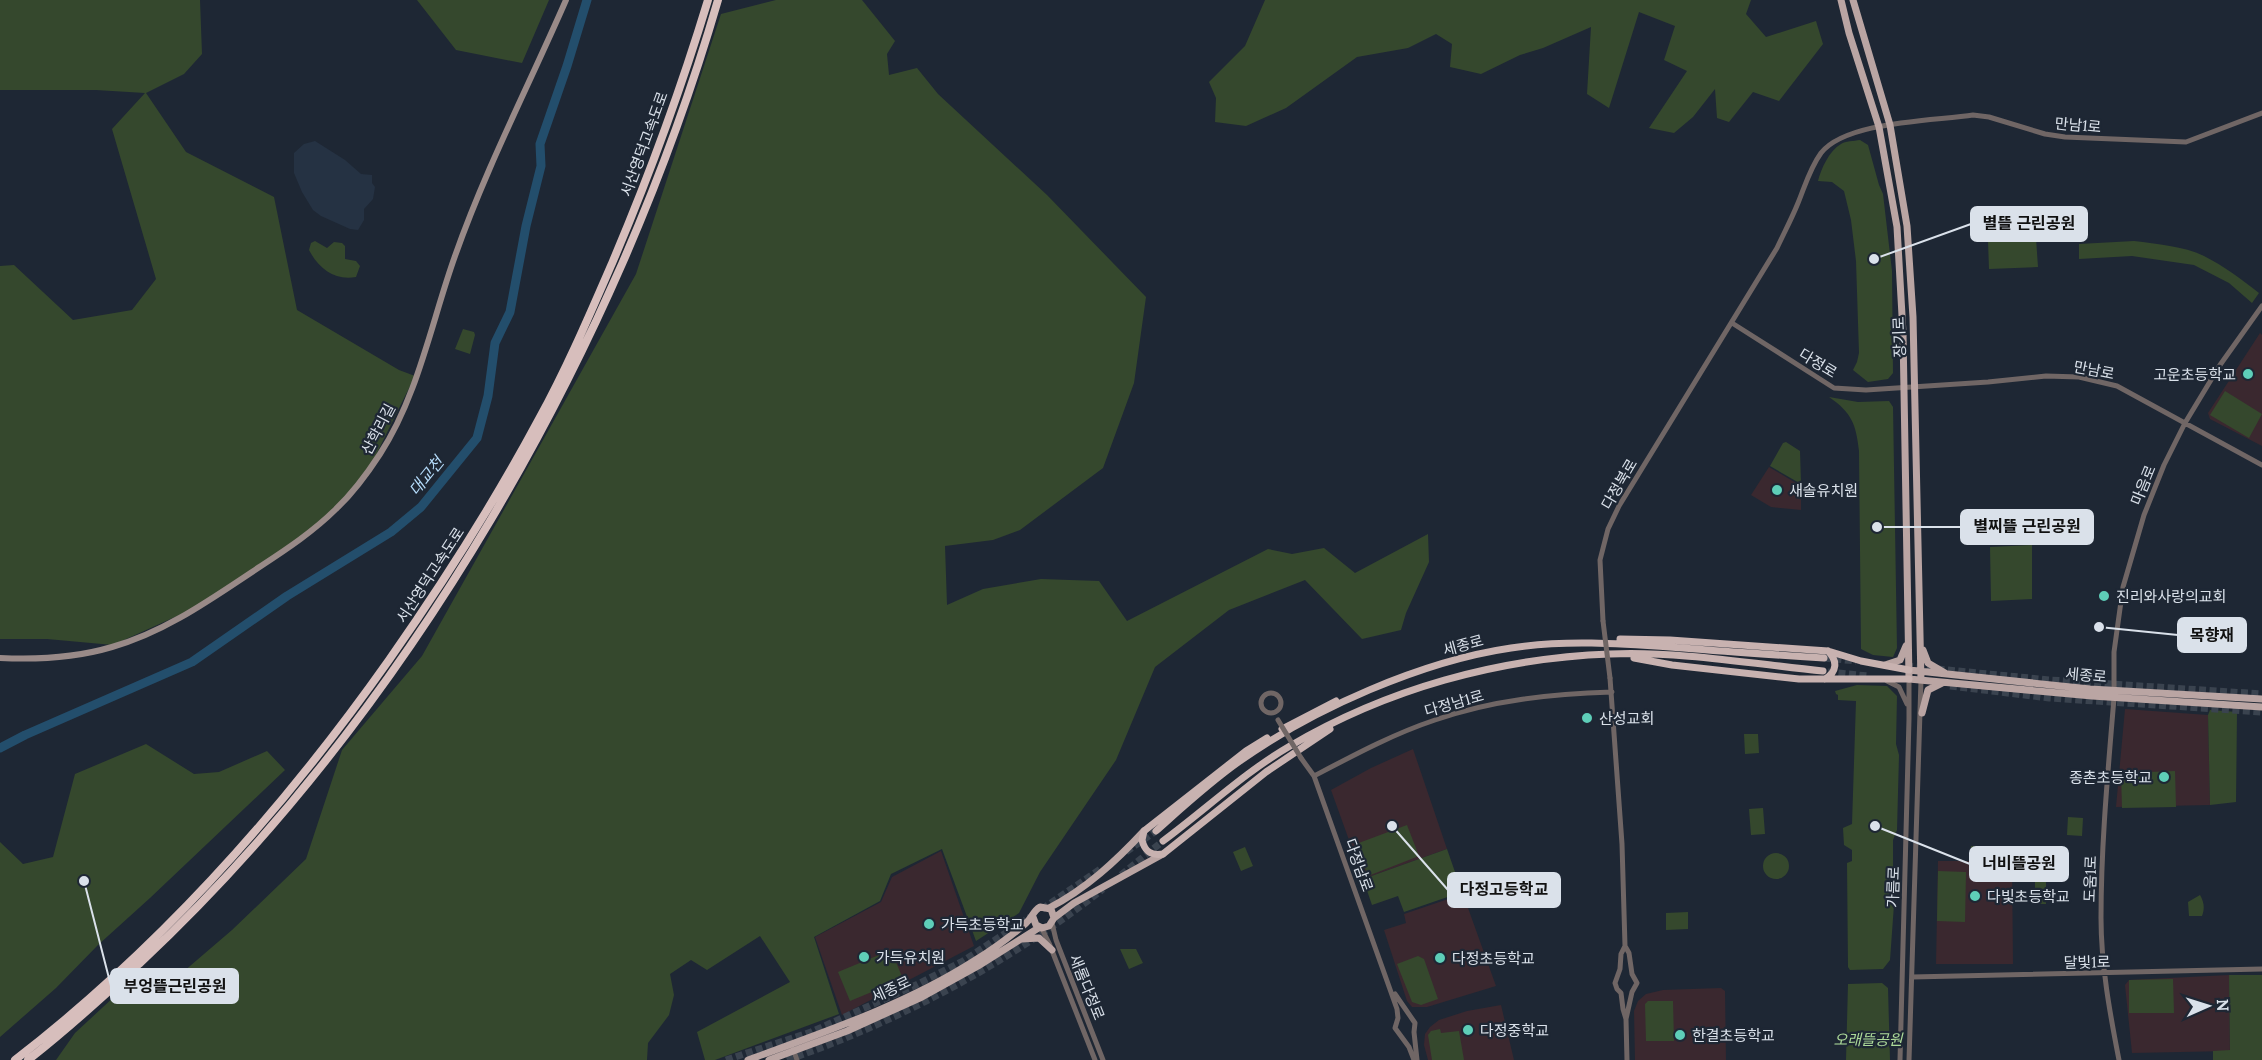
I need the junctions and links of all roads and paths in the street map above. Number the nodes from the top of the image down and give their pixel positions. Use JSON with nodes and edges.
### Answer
{"nodes":[{"id":1,"x":566,"y":0,"type":"edge"},
{"id":2,"x":708,"y":0,"type":"edge"},
{"id":3,"x":718,"y":0,"type":"edge"},
{"id":4,"x":1836,"y":0,"type":"edge"},
{"id":5,"x":1841,"y":0,"type":"edge"},
{"id":6,"x":1853,"y":0,"type":"edge"},
{"id":7,"x":1849,"y":33,"type":"junction"},
{"id":8,"x":2262,"y":113,"type":"edge"},
{"id":9,"x":1890,"y":125,"type":"junction"},
{"id":10,"x":1879,"y":127,"type":"junction"},
{"id":11,"x":2262,"y":306,"type":"edge"},
{"id":12,"x":1732,"y":323,"type":"junction"},
{"id":13,"x":1914,"y":387,"type":"junction"},
{"id":14,"x":1902,"y":388,"type":"junction"},
{"id":15,"x":2185,"y":423,"type":"junction"},
{"id":16,"x":2262,"y":465,"type":"edge"},
{"id":17,"x":1909,"y":632,"type":"junction"},
{"id":18,"x":1920,"y":634,"type":"junction"},
{"id":19,"x":1558,"y":644,"type":"junction"},
{"id":20,"x":1828,"y":651,"type":"junction"},
{"id":21,"x":1611,"y":654,"type":"junction"},
{"id":22,"x":0,"y":658,"type":"edge"},
{"id":23,"x":1824,"y":658,"type":"tunnel mouth"},
{"id":24,"x":1879,"y":665,"type":"junction"},
{"id":25,"x":1909,"y":670,"type":"junction"},
{"id":26,"x":1823,"y":671,"type":"tunnel mouth"},
{"id":27,"x":1921,"y":676,"type":"junction"},
{"id":28,"x":1877,"y":678,"type":"junction"},
{"id":29,"x":1946,"y":678,"type":"junction"},
{"id":30,"x":1825,"y":679,"type":"junction"},
{"id":31,"x":1909,"y":679,"type":"junction"},
{"id":32,"x":1381,"y":686,"type":"junction"},
{"id":33,"x":1612,"y":692,"type":"junction"},
{"id":34,"x":2114,"y":694,"type":"junction"},
{"id":35,"x":2262,"y":699,"type":"edge"},
{"id":36,"x":2262,"y":707,"type":"edge"},
{"id":37,"x":1363,"y":710,"type":"junction"},
{"id":38,"x":1275,"y":712,"type":"dead end"},
{"id":39,"x":1922,"y":713,"type":"junction"},
{"id":40,"x":1910,"y":719,"type":"junction"},
{"id":41,"x":1314,"y":776,"type":"junction"},
{"id":42,"x":1144,"y":831,"type":"junction"},
{"id":43,"x":1156,"y":831,"type":"tunnel mouth"},
{"id":44,"x":1163,"y":841,"type":"tunnel mouth"},
{"id":45,"x":1163,"y":854,"type":"junction"},
{"id":46,"x":1048,"y":908,"type":"junction"},
{"id":47,"x":1033,"y":917,"type":"junction"},
{"id":48,"x":1053,"y":920,"type":"junction"},
{"id":49,"x":1040,"y":927,"type":"junction"},
{"id":50,"x":1019,"y":940,"type":"junction"},
{"id":51,"x":1625,"y":946,"type":"junction"},
{"id":52,"x":1052,"y":950,"type":"junction"},
{"id":53,"x":2262,"y":969,"type":"edge"},
{"id":54,"x":1632,"y":974,"type":"junction"},
{"id":55,"x":2105,"y":974,"type":"junction"},
{"id":56,"x":1619,"y":975,"type":"junction"},
{"id":57,"x":1912,"y":977,"type":"junction"},
{"id":58,"x":1388,"y":984,"type":"junction"},
{"id":59,"x":1632,"y":992,"type":"junction"},
{"id":60,"x":1621,"y":993,"type":"junction"},
{"id":61,"x":1408,"y":1016,"type":"junction"},
{"id":62,"x":1398,"y":1018,"type":"junction"},
{"id":63,"x":1626,"y":1019,"type":"junction"},
{"id":64,"x":1414,"y":1032,"type":"junction"},
{"id":65,"x":1403,"y":1036,"type":"junction"},
{"id":66,"x":792,"y":1048,"type":"junction"},
{"id":67,"x":15,"y":1060,"type":"edge"},
{"id":68,"x":28,"y":1060,"type":"edge"},
{"id":69,"x":747,"y":1060,"type":"edge"},
{"id":70,"x":769,"y":1060,"type":"edge"},
{"id":71,"x":797,"y":1060,"type":"edge"},
{"id":72,"x":1095,"y":1060,"type":"edge"},
{"id":73,"x":1103,"y":1060,"type":"edge"},
{"id":74,"x":1416,"y":1060,"type":"edge"},
{"id":75,"x":1627,"y":1060,"type":"edge"},
{"id":76,"x":1900,"y":1060,"type":"edge"},
{"id":77,"x":1910,"y":1060,"type":"edge"},
{"id":78,"x":2119,"y":1060,"type":"edge"}],
"edges":[{"from":1,"to":22,"type":"main road","name":"산학리길"},
{"from":2,"to":67,"type":"highway","name":"서산영덕고속도로"},
{"from":3,"to":68,"type":"highway","name":"서산영덕고속도로"},
{"from":4,"to":7,"type":"main road"},
{"from":5,"to":7,"type":"main road","name":"장기로"},
{"from":6,"to":9,"type":"main road","name":"장기로"},
{"from":7,"to":10,"type":"main road","name":"장기로"},
{"from":8,"to":9,"type":"street","name":"만남1로"},
{"from":9,"to":10,"type":"street","name":"다정북로"},
{"from":9,"to":13,"type":"main road","name":"장기로"},
{"from":10,"to":12,"type":"street","name":"다정북로"},
{"from":10,"to":14,"type":"main road","name":"장기로"},
{"from":11,"to":15,"type":"street","name":"마음로"},
{"from":12,"to":14,"type":"street","name":"다정로"},
{"from":12,"to":33,"type":"street","name":"다정북로","bridge":true},
{"from":13,"to":14,"type":"street","name":"만남로"},
{"from":13,"to":15,"type":"street","name":"만남로"},
{"from":13,"to":18,"type":"main road","name":"장기로"},
{"from":14,"to":17,"type":"main road","name":"장기로"},
{"from":15,"to":16,"type":"street","name":"만남로"},
{"from":15,"to":34,"type":"street","name":"마음로"},
{"from":17,"to":24,"type":"main road"},
{"from":17,"to":25,"type":"main road","name":"장기로"},
{"from":18,"to":27,"type":"main road","name":"장기로"},
{"from":18,"to":29,"type":"main road"},
{"from":19,"to":20,"type":"highway"},
{"from":19,"to":23,"type":"highway","name":"세종로"},
{"from":19,"to":32,"type":"highway","name":"세종로"},
{"from":20,"to":24,"type":"highway"},
{"from":20,"to":30,"type":"highway"},
{"from":21,"to":26,"type":"highway","name":"세종로"},
{"from":21,"to":30,"type":"highway"},
{"from":21,"to":37,"type":"highway","name":"세종로"},
{"from":24,"to":25,"type":"highway"},
{"from":25,"to":27,"type":"main road","name":"세종로"},
{"from":25,"to":31,"type":"main road","name":"장기로"},
{"from":27,"to":29,"type":"main road","name":"세종로"},
{"from":27,"to":31,"type":"main road","name":"세종로"},
{"from":27,"to":39,"type":"street","name":"가름로"},
{"from":28,"to":30,"type":"highway"},
{"from":28,"to":31,"type":"highway"},
{"from":28,"to":40,"type":"street"},
{"from":29,"to":34,"type":"main road","name":"세종로"},
{"from":29,"to":39,"type":"main road"},
{"from":31,"to":40,"type":"street","name":"가름로"},
{"from":32,"to":42,"type":"highway"},
{"from":32,"to":43,"type":"highway","name":"세종로"},
{"from":33,"to":41,"type":"street","name":"다정남1로"},
{"from":33,"to":51,"type":"street","name":"다정북로"},
{"from":34,"to":35,"type":"main road","name":"세종로"},
{"from":34,"to":36,"type":"main road","name":"세종로"},
{"from":34,"to":55,"type":"street","name":"도움1로"},
{"from":37,"to":44,"type":"highway","name":"세종로"},
{"from":37,"to":45,"type":"highway"},
{"from":38,"to":41,"type":"street","name":"다정남로","bridge":true},
{"from":39,"to":57,"type":"street","name":"가름로"},
{"from":40,"to":76,"type":"street","name":"가름로"},
{"from":41,"to":58,"type":"street","name":"다정남로"},
{"from":42,"to":45,"type":"highway"},
{"from":42,"to":46,"type":"main road"},
{"from":45,"to":48,"type":"main road"},
{"from":46,"to":47,"type":"main road"},
{"from":46,"to":48,"type":"main road"},
{"from":47,"to":49,"type":"main road"},
{"from":47,"to":66,"type":"main road","name":"세종로"},
{"from":48,"to":49,"type":"main road"},
{"from":48,"to":73,"type":"street","name":"새롬다정로"},
{"from":49,"to":50,"type":"main road","name":"세종로"},
{"from":49,"to":52,"type":"street","name":"새롬다정로"},
{"from":50,"to":52,"type":"main road"},
{"from":50,"to":66,"type":"main road","name":"세종로"},
{"from":51,"to":54,"type":"street"},
{"from":51,"to":56,"type":"street"},
{"from":52,"to":72,"type":"street","name":"새롬다정로"},
{"from":53,"to":55,"type":"street","name":"달빛1로"},
{"from":54,"to":56,"type":"street"},
{"from":54,"to":59,"type":"street"},
{"from":55,"to":57,"type":"street","name":"달빛1로"},
{"from":55,"to":78,"type":"street","name":"도움1로"},
{"from":56,"to":60,"type":"street"},
{"from":57,"to":77,"type":"street","name":"가름로"},
{"from":58,"to":61,"type":"street"},
{"from":58,"to":62,"type":"street"},
{"from":59,"to":60,"type":"street"},
{"from":59,"to":63,"type":"street"},
{"from":60,"to":63,"type":"street"},
{"from":61,"to":62,"type":"street"},
{"from":61,"to":64,"type":"street"},
{"from":62,"to":65,"type":"street"},
{"from":63,"to":75,"type":"street"},
{"from":64,"to":65,"type":"street"},
{"from":64,"to":74,"type":"street"},
{"from":65,"to":74,"type":"street"},
{"from":66,"to":69,"type":"main road","name":"세종로"},
{"from":66,"to":70,"type":"main road","name":"세종로"},
{"from":66,"to":71,"type":"street"}]}
